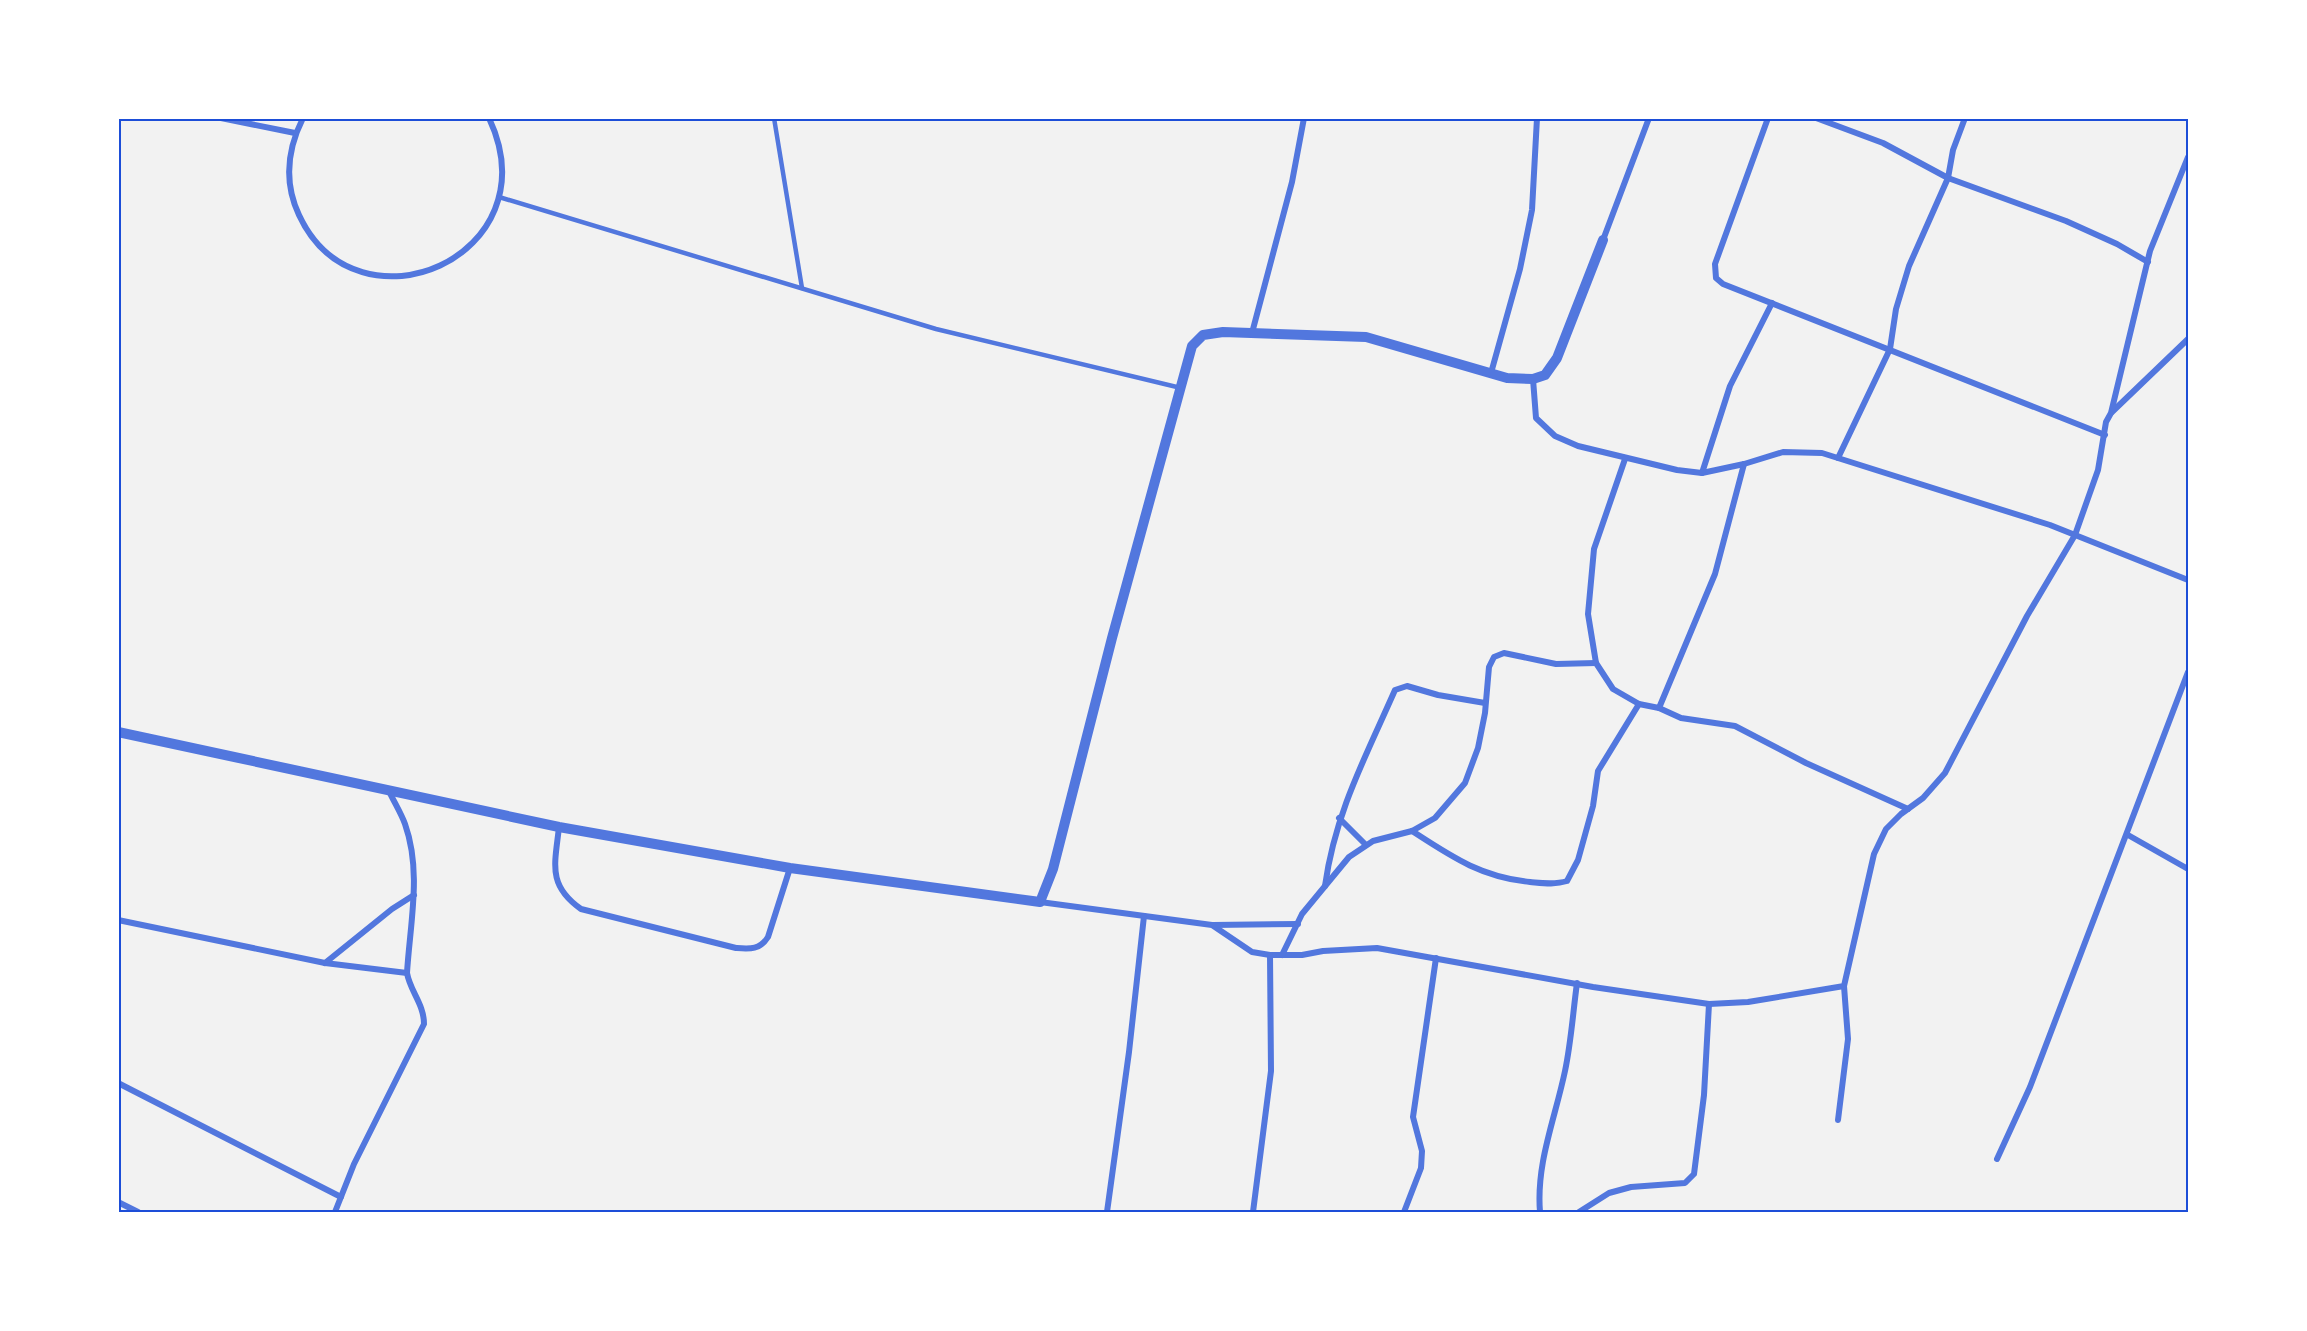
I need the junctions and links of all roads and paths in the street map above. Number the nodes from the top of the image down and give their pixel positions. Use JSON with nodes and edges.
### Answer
{"nodes":[{"id":1,"x":221,"y":118,"type":"edge"},
{"id":2,"x":303,"y":118,"type":"edge"},
{"id":3,"x":489,"y":118,"type":"edge"},
{"id":4,"x":774,"y":118,"type":"edge"},
{"id":5,"x":1304,"y":118,"type":"edge"},
{"id":6,"x":1537,"y":118,"type":"edge"},
{"id":7,"x":1649,"y":118,"type":"edge"},
{"id":8,"x":1768,"y":118,"type":"edge"},
{"id":9,"x":1816,"y":118,"type":"edge"},
{"id":10,"x":1965,"y":118,"type":"edge"},
{"id":11,"x":295,"y":133,"type":"junction"},
{"id":12,"x":2188,"y":158,"type":"edge"},
{"id":13,"x":1948,"y":178,"type":"junction"},
{"id":14,"x":499,"y":197,"type":"junction"},
{"id":15,"x":1603,"y":240,"type":"joint"},
{"id":16,"x":2148,"y":262,"type":"junction"},
{"id":17,"x":802,"y":288,"type":"junction"},
{"id":18,"x":1772,"y":303,"type":"junction"},
{"id":19,"x":1252,"y":333,"type":"junction"},
{"id":20,"x":2188,"y":339,"type":"edge"},
{"id":21,"x":1890,"y":349,"type":"junction"},
{"id":22,"x":1491,"y":374,"type":"junction"},
{"id":23,"x":1533,"y":380,"type":"junction"},
{"id":24,"x":1180,"y":388,"type":"junction"},
{"id":25,"x":2111,"y":412,"type":"junction"},
{"id":26,"x":2105,"y":435,"type":"junction"},
{"id":27,"x":1838,"y":458,"type":"junction"},
{"id":28,"x":1625,"y":459,"type":"junction"},
{"id":29,"x":1744,"y":464,"type":"junction"},
{"id":30,"x":1702,"y":473,"type":"junction"},
{"id":31,"x":2075,"y":536,"type":"junction"},
{"id":32,"x":2188,"y":580,"type":"edge"},
{"id":33,"x":1596,"y":663,"type":"junction"},
{"id":34,"x":2188,"y":672,"type":"edge"},
{"id":35,"x":1485,"y":703,"type":"junction"},
{"id":36,"x":1639,"y":704,"type":"junction"},
{"id":37,"x":1659,"y":708,"type":"junction"},
{"id":38,"x":118,"y":732,"type":"edge"},
{"id":39,"x":388,"y":790,"type":"junction"},
{"id":40,"x":1908,"y":809,"type":"junction"},
{"id":41,"x":1339,"y":818,"type":"junction"},
{"id":42,"x":559,"y":827,"type":"junction"},
{"id":43,"x":1412,"y":831,"type":"junction"},
{"id":44,"x":2128,"y":835,"type":"junction"},
{"id":45,"x":1366,"y":845,"type":"junction"},
{"id":46,"x":790,"y":868,"type":"junction"},
{"id":47,"x":2188,"y":869,"type":"edge"},
{"id":48,"x":1325,"y":886,"type":"junction"},
{"id":49,"x":414,"y":895,"type":"junction"},
{"id":50,"x":1040,"y":902,"type":"junction"},
{"id":51,"x":1144,"y":916,"type":"junction"},
{"id":52,"x":118,"y":920,"type":"edge"},
{"id":53,"x":1298,"y":924,"type":"junction"},
{"id":54,"x":1212,"y":925,"type":"junction"},
{"id":55,"x":1270,"y":955,"type":"junction"},
{"id":56,"x":1282,"y":955,"type":"junction"},
{"id":57,"x":1436,"y":958,"type":"junction"},
{"id":58,"x":325,"y":963,"type":"junction"},
{"id":59,"x":407,"y":973,"type":"junction"},
{"id":60,"x":1577,"y":983,"type":"junction"},
{"id":61,"x":1844,"y":986,"type":"junction"},
{"id":62,"x":1709,"y":1004,"type":"junction"},
{"id":63,"x":118,"y":1083,"type":"edge"},
{"id":64,"x":1839,"y":1120,"type":"dead end"},
{"id":65,"x":1997,"y":1159,"type":"dead end"},
{"id":66,"x":341,"y":1197,"type":"junction"},
{"id":67,"x":118,"y":1202,"type":"edge"},
{"id":68,"x":138,"y":1212,"type":"edge"},
{"id":69,"x":335,"y":1212,"type":"edge"},
{"id":70,"x":1107,"y":1212,"type":"edge"},
{"id":71,"x":1253,"y":1212,"type":"edge"},
{"id":72,"x":1404,"y":1212,"type":"edge"},
{"id":73,"x":1540,"y":1212,"type":"edge"},
{"id":74,"x":1579,"y":1212,"type":"edge"}],
"edges":[{"from":1,"to":11,"type":"street"},
{"from":2,"to":11,"type":"street"},
{"from":3,"to":14,"type":"street"},
{"from":4,"to":17,"type":"lane"},
{"from":5,"to":19,"type":"street"},
{"from":6,"to":22,"type":"street"},
{"from":7,"to":15,"type":"street"},
{"from":8,"to":18,"type":"street"},
{"from":9,"to":13,"type":"street"},
{"from":10,"to":13,"type":"street"},
{"from":11,"to":14,"type":"street"},
{"from":12,"to":16,"type":"street"},
{"from":13,"to":16,"type":"street"},
{"from":13,"to":21,"type":"street"},
{"from":14,"to":17,"type":"lane"},
{"from":15,"to":23,"type":"street"},
{"from":16,"to":25,"type":"street"},
{"from":17,"to":24,"type":"lane"},
{"from":18,"to":21,"type":"street"},
{"from":18,"to":30,"type":"street"},
{"from":19,"to":22,"type":"street"},
{"from":19,"to":24,"type":"street"},
{"from":20,"to":25,"type":"street"},
{"from":21,"to":26,"type":"street"},
{"from":21,"to":27,"type":"street"},
{"from":22,"to":23,"type":"street"},
{"from":23,"to":28,"type":"street"},
{"from":24,"to":50,"type":"street"},
{"from":25,"to":26,"type":"street"},
{"from":26,"to":31,"type":"street"},
{"from":27,"to":29,"type":"street"},
{"from":27,"to":31,"type":"street"},
{"from":28,"to":30,"type":"street"},
{"from":28,"to":33,"type":"street"},
{"from":29,"to":30,"type":"street"},
{"from":29,"to":37,"type":"street"},
{"from":31,"to":32,"type":"street"},
{"from":31,"to":40,"type":"street"},
{"from":33,"to":35,"type":"street"},
{"from":33,"to":36,"type":"street"},
{"from":34,"to":44,"type":"street"},
{"from":35,"to":41,"type":"street"},
{"from":35,"to":43,"type":"street"},
{"from":36,"to":37,"type":"street"},
{"from":36,"to":43,"type":"street"},
{"from":37,"to":40,"type":"street"},
{"from":38,"to":39,"type":"street"},
{"from":39,"to":42,"type":"street"},
{"from":39,"to":49,"type":"street"},
{"from":40,"to":61,"type":"street"},
{"from":41,"to":45,"type":"street"},
{"from":41,"to":48,"type":"street"},
{"from":42,"to":46,"type":"street"},
{"from":42,"to":46,"type":"street"},
{"from":43,"to":45,"type":"street"},
{"from":44,"to":47,"type":"street"},
{"from":44,"to":65,"type":"street"},
{"from":45,"to":48,"type":"street"},
{"from":46,"to":50,"type":"street"},
{"from":48,"to":53,"type":"street"},
{"from":49,"to":58,"type":"street"},
{"from":49,"to":59,"type":"street"},
{"from":50,"to":51,"type":"street"},
{"from":51,"to":54,"type":"street"},
{"from":51,"to":70,"type":"street"},
{"from":52,"to":58,"type":"street"},
{"from":53,"to":54,"type":"street"},
{"from":53,"to":56,"type":"street"},
{"from":54,"to":55,"type":"street"},
{"from":55,"to":56,"type":"street"},
{"from":55,"to":71,"type":"street"},
{"from":56,"to":57,"type":"street"},
{"from":57,"to":60,"type":"street"},
{"from":57,"to":72,"type":"street"},
{"from":58,"to":59,"type":"street"},
{"from":59,"to":66,"type":"street"},
{"from":60,"to":62,"type":"street"},
{"from":60,"to":73,"type":"street"},
{"from":61,"to":62,"type":"street"},
{"from":61,"to":64,"type":"street"},
{"from":62,"to":74,"type":"street"},
{"from":63,"to":66,"type":"street"},
{"from":66,"to":69,"type":"street"},
{"from":67,"to":68,"type":"street"}]}
